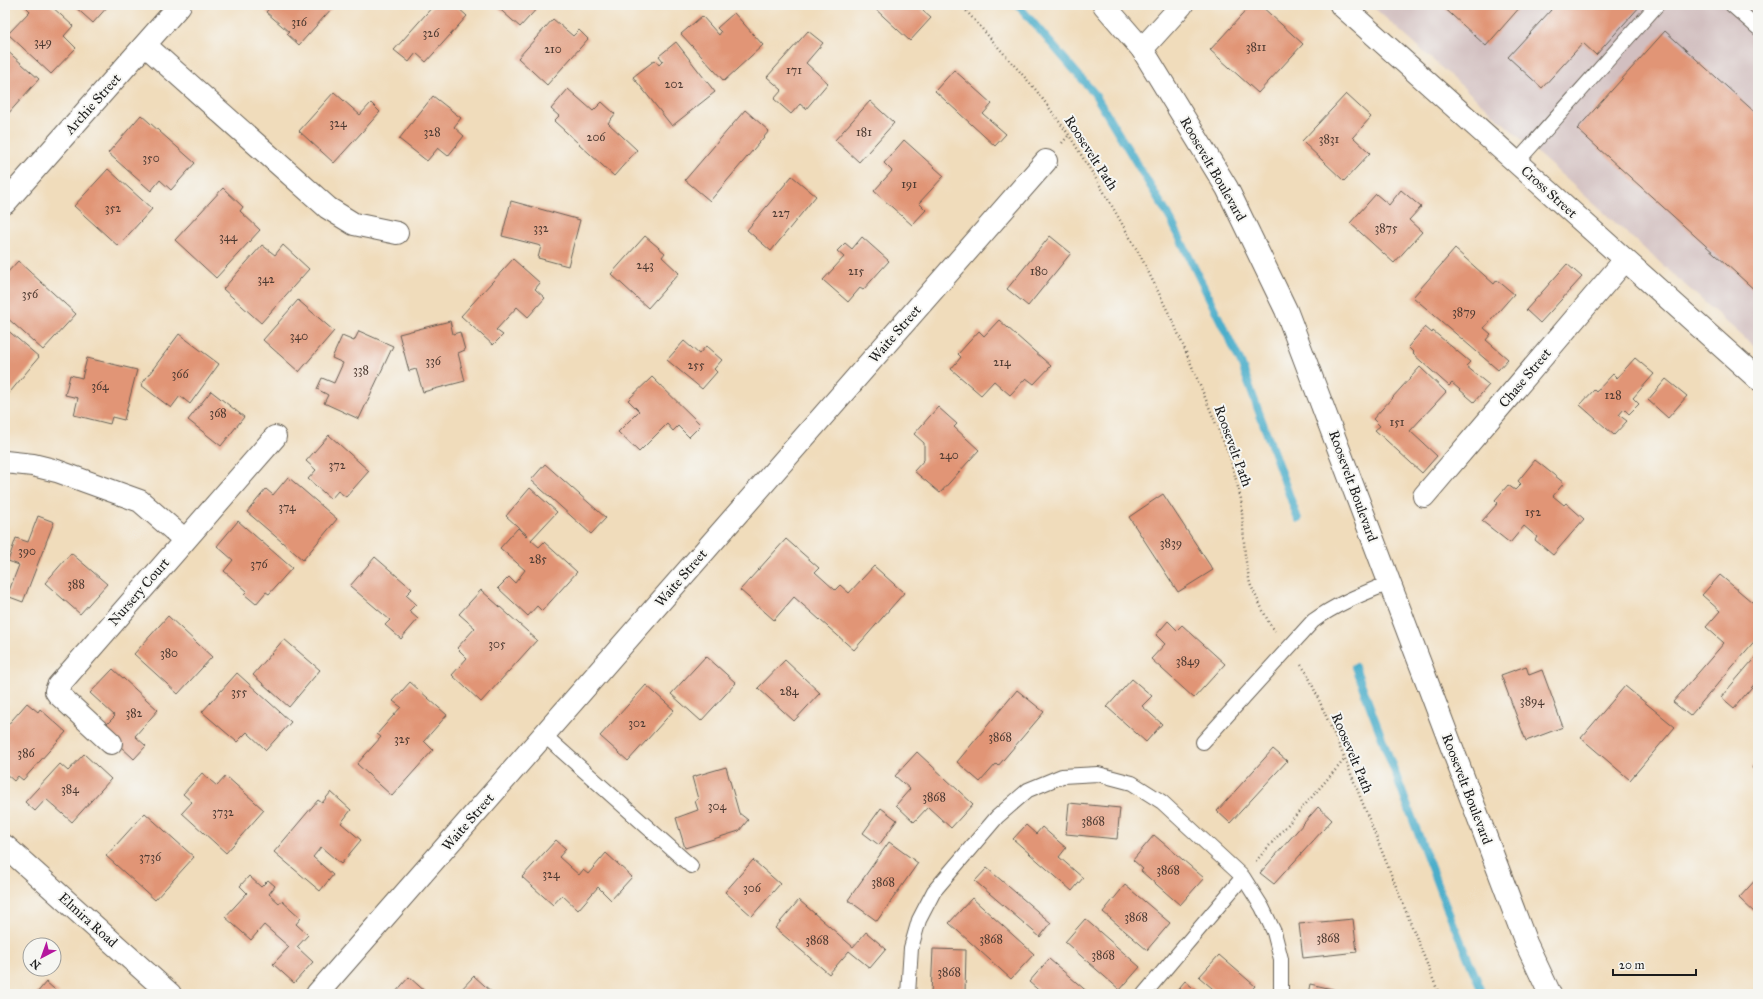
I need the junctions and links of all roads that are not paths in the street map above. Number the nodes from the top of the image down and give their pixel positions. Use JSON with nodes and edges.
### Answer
{"nodes":[{"id":1,"x":180,"y":5,"type":"edge"},
{"id":2,"x":1104,"y":5,"type":"edge"},
{"id":3,"x":1182,"y":5,"type":"edge"},
{"id":4,"x":1341,"y":5,"type":"edge"},
{"id":5,"x":1657,"y":5,"type":"edge"},
{"id":6,"x":1732,"y":5,"type":"edge"},
{"id":7,"x":1758,"y":28,"type":"edge"},
{"id":8,"x":145,"y":45,"type":"junction"},
{"id":9,"x":1142,"y":50,"type":"junction"},
{"id":10,"x":1046,"y":161,"type":"dead end"},
{"id":11,"x":1516,"y":163,"type":"junction"},
{"id":12,"x":5,"y":203,"type":"edge"},
{"id":13,"x":397,"y":233,"type":"dead end"},
{"id":14,"x":1625,"y":260,"type":"junction"},
{"id":15,"x":1758,"y":379,"type":"edge"},
{"id":16,"x":275,"y":437,"type":"dead end"},
{"id":17,"x":5,"y":462,"type":"edge"},
{"id":18,"x":1424,"y":496,"type":"dead end"},
{"id":19,"x":185,"y":540,"type":"junction"},
{"id":20,"x":1389,"y":583,"type":"junction"},
{"id":21,"x":544,"y":735,"type":"junction"},
{"id":22,"x":1203,"y":742,"type":"dead end"},
{"id":23,"x":111,"y":743,"type":"dead end"},
{"id":24,"x":5,"y":846,"type":"edge"},
{"id":25,"x":690,"y":866,"type":"dead end"},
{"id":26,"x":1243,"y":877,"type":"junction"},
{"id":27,"x":170,"y":994,"type":"edge"},
{"id":28,"x":317,"y":994,"type":"edge"},
{"id":29,"x":908,"y":994,"type":"edge"},
{"id":30,"x":1144,"y":994,"type":"edge"},
{"id":31,"x":1281,"y":994,"type":"edge"},
{"id":32,"x":1550,"y":994,"type":"edge"}],
"edges":[{"from":1,"to":8,"type":"street","name":"Archie Street"},
{"from":2,"to":9,"type":"street","name":"Roosevelt Boulevard"},
{"from":3,"to":9,"type":"street"},
{"from":4,"to":11,"type":"street","name":"Cross Street"},
{"from":5,"to":11,"type":"lane"},
{"from":6,"to":7,"type":"lane"},
{"from":8,"to":12,"type":"street","name":"Archie Street"},
{"from":8,"to":13,"type":"street"},
{"from":9,"to":20,"type":"street","name":"Roosevelt Boulevard"},
{"from":10,"to":21,"type":"street","name":"Waite Street"},
{"from":11,"to":14,"type":"street","name":"Cross Street"},
{"from":14,"to":15,"type":"street","name":"Cross Street"},
{"from":14,"to":18,"type":"street","name":"Chase Street"},
{"from":16,"to":19,"type":"street","name":"Nursery Court"},
{"from":17,"to":19,"type":"street"},
{"from":19,"to":23,"type":"street","name":"Nursery Court"},
{"from":20,"to":22,"type":"lane"},
{"from":20,"to":32,"type":"street","name":"Roosevelt Boulevard"},
{"from":21,"to":25,"type":"lane"},
{"from":21,"to":28,"type":"street","name":"Waite Street"},
{"from":24,"to":27,"type":"street","name":"Elmira Road"},
{"from":26,"to":29,"type":"lane"},
{"from":26,"to":30,"type":"lane"},
{"from":26,"to":31,"type":"lane"}]}
